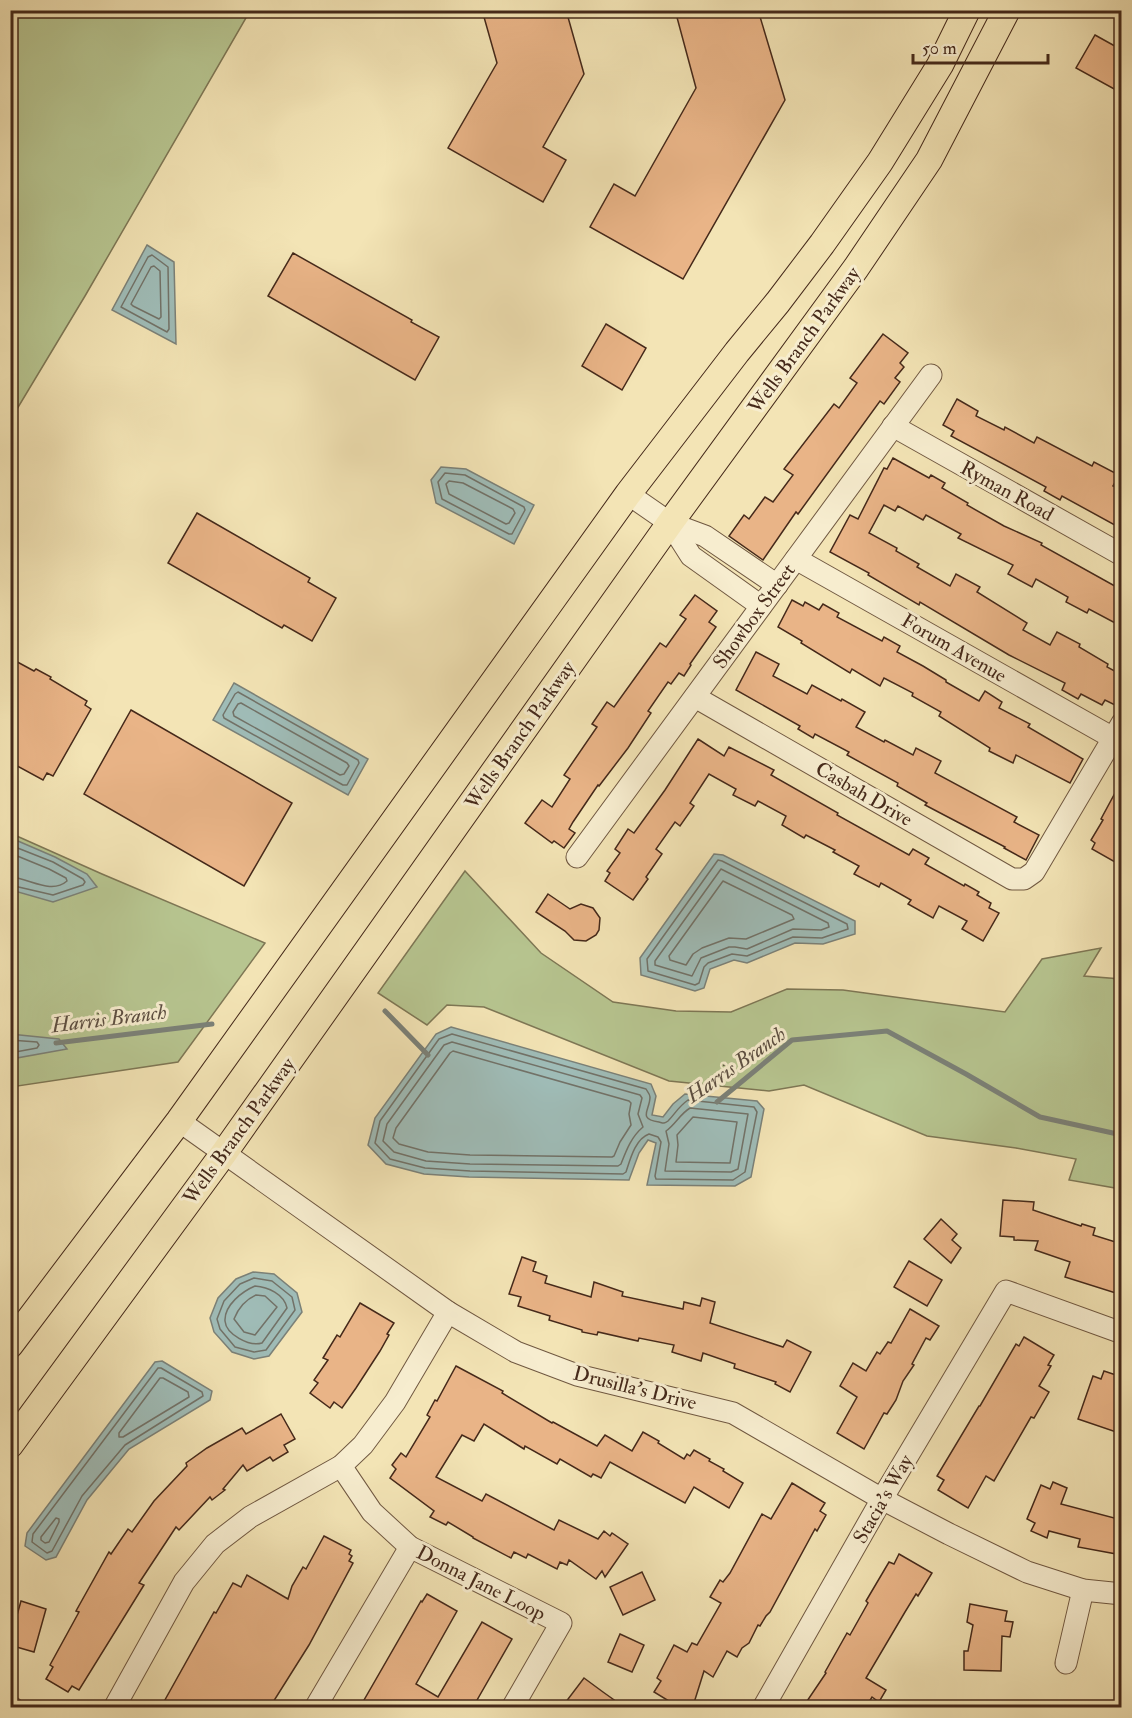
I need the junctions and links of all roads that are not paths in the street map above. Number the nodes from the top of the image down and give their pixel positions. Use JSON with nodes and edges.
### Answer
{"nodes":[{"id":1,"x":967,"y":10,"type":"edge"},
{"id":2,"x":993,"y":10,"type":"edge"},
{"id":3,"x":1007,"y":10,"type":"edge"},
{"id":4,"x":929,"y":160,"type":"junction"},
{"id":5,"x":930,"y":375,"type":"dead end"},
{"id":6,"x":893,"y":426,"type":"junction"},
{"id":7,"x":628,"y":494,"type":"junction"},
{"id":8,"x":670,"y":523,"type":"junction"},
{"id":9,"x":1122,"y":555,"type":"edge"},
{"id":10,"x":796,"y":559,"type":"junction"},
{"id":11,"x":777,"y":585,"type":"junction"},
{"id":12,"x":761,"y":606,"type":"junction"},
{"id":13,"x":694,"y":697,"type":"junction"},
{"id":14,"x":1117,"y":731,"type":"edge"},
{"id":15,"x":577,"y":857,"type":"dead end"},
{"id":16,"x":179,"y":1121,"type":"junction"},
{"id":17,"x":224,"y":1153,"type":"junction"},
{"id":18,"x":448,"y":1312,"type":"junction"},
{"id":19,"x":1122,"y":1333,"type":"edge"},
{"id":20,"x":10,"y":1345,"type":"edge"},
{"id":21,"x":10,"y":1445,"type":"edge"},
{"id":22,"x":341,"y":1466,"type":"junction"},
{"id":23,"x":882,"y":1499,"type":"junction"},
{"id":24,"x":410,"y":1547,"type":"junction"},
{"id":25,"x":1083,"y":1590,"type":"junction"},
{"id":26,"x":1122,"y":1594,"type":"edge"},
{"id":27,"x":1066,"y":1663,"type":"dead end"},
{"id":28,"x":114,"y":1707,"type":"edge"},
{"id":29,"x":315,"y":1707,"type":"edge"},
{"id":30,"x":512,"y":1707,"type":"edge"},
{"id":31,"x":763,"y":1707,"type":"edge"}],
"edges":[{"from":1,"to":7,"type":"main road"},
{"from":2,"to":4,"type":"main road"},
{"from":3,"to":4,"type":"main road","name":"Wells Branch Parkway"},
{"from":4,"to":8,"type":"main road","name":"Wells Branch Parkway"},
{"from":5,"to":6,"type":"street","name":"Showbox Street"},
{"from":6,"to":9,"type":"street","name":"Ryman Road"},
{"from":6,"to":10,"type":"street","name":"Showbox Street"},
{"from":7,"to":8,"type":"street"},
{"from":7,"to":16,"type":"main road"},
{"from":8,"to":11,"type":"street"},
{"from":8,"to":12,"type":"street"},
{"from":8,"to":17,"type":"main road","name":"Wells Branch Parkway"},
{"from":10,"to":11,"type":"street","name":"Showbox Street"},
{"from":10,"to":14,"type":"street","name":"Forum Avenue"},
{"from":11,"to":12,"type":"street","name":"Showbox Street"},
{"from":12,"to":13,"type":"street","name":"Showbox Street"},
{"from":13,"to":14,"type":"street","name":"Casbah Drive"},
{"from":13,"to":15,"type":"street","name":"Showbox Street"},
{"from":16,"to":17,"type":"street","name":"Drusilla's Drive"},
{"from":16,"to":20,"type":"main road"},
{"from":17,"to":18,"type":"street","name":"Drusilla's Drive"},
{"from":17,"to":21,"type":"main road","name":"Wells Branch Parkway"},
{"from":18,"to":22,"type":"street"},
{"from":18,"to":23,"type":"street","name":"Drusilla's Drive"},
{"from":19,"to":23,"type":"street","name":"Stacia's Way"},
{"from":22,"to":24,"type":"street","name":"Donna Jane Loop"},
{"from":22,"to":28,"type":"street"},
{"from":23,"to":25,"type":"street","name":"Drusilla's Drive"},
{"from":23,"to":31,"type":"street","name":"Stacia's Way"},
{"from":24,"to":29,"type":"street"},
{"from":24,"to":30,"type":"street","name":"Donna Jane Loop"},
{"from":25,"to":26,"type":"street","name":"Drusilla's Drive"},
{"from":25,"to":27,"type":"street"}]}
